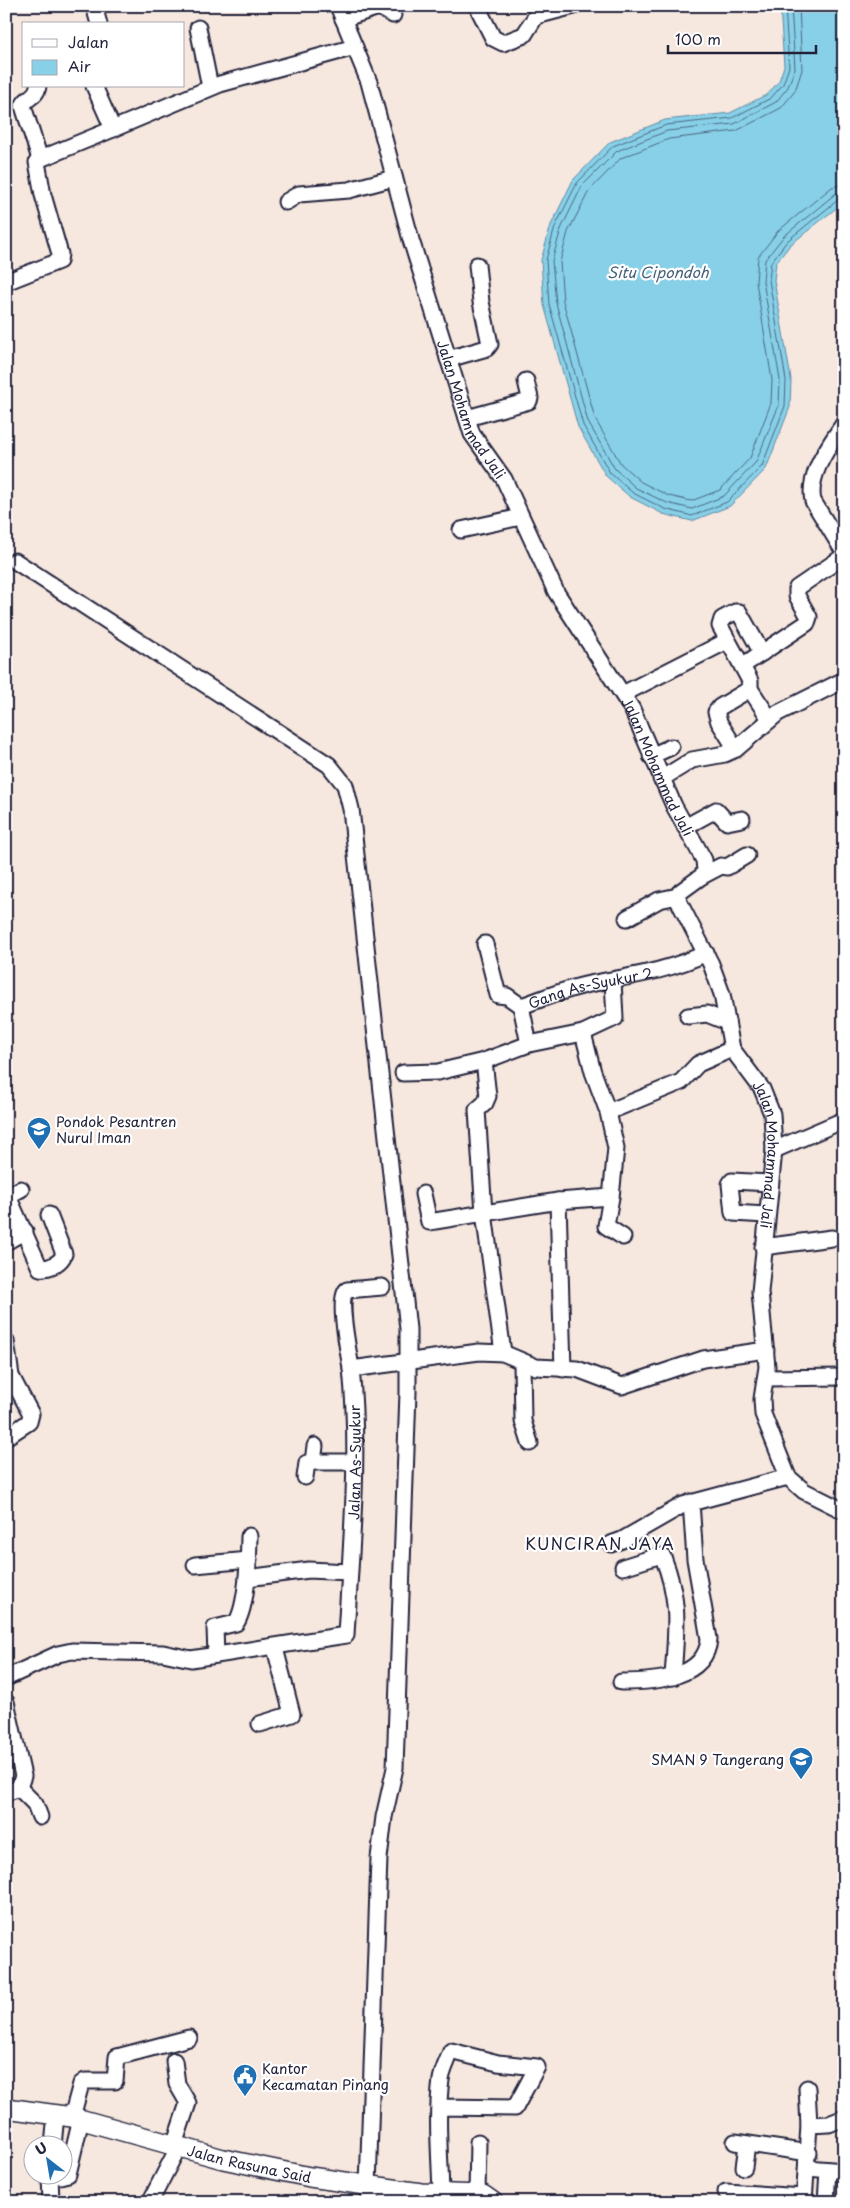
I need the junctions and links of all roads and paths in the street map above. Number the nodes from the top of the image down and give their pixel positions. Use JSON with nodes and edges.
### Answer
{"nodes":[{"id":1,"x":94,"y":6,"type":"edge"},
{"id":2,"x":477,"y":6,"type":"edge"},
{"id":3,"x":574,"y":6,"type":"edge"},
{"id":4,"x":340,"y":13,"type":"edge"},
{"id":5,"x":393,"y":15,"type":"dead end"},
{"id":6,"x":99,"y":22,"type":"edge"},
{"id":7,"x":198,"y":28,"type":"dead end"},
{"id":8,"x":355,"y":47,"type":"junction"},
{"id":9,"x":210,"y":87,"type":"junction"},
{"id":10,"x":37,"y":88,"type":"edge"},
{"id":11,"x":95,"y":88,"type":"edge"},
{"id":12,"x":113,"y":129,"type":"junction"},
{"id":13,"x":40,"y":159,"type":"junction"},
{"id":14,"x":394,"y":178,"type":"junction"},
{"id":15,"x":286,"y":202,"type":"dead end"},
{"id":16,"x":477,"y":266,"type":"dead end"},
{"id":17,"x":6,"y":282,"type":"edge"},
{"id":18,"x":448,"y":359,"type":"junction"},
{"id":19,"x":526,"y":381,"type":"dead end"},
{"id":20,"x":467,"y":418,"type":"junction"},
{"id":21,"x":844,"y":423,"type":"edge"},
{"id":22,"x":521,"y":517,"type":"junction"},
{"id":23,"x":461,"y":530,"type":"dead end"},
{"id":24,"x":844,"y":552,"type":"edge"},
{"id":25,"x":844,"y":556,"type":"edge"},
{"id":26,"x":15,"y":561,"type":"dead end"},
{"id":27,"x":727,"y":641,"type":"junction"},
{"id":28,"x":762,"y":653,"type":"junction"},
{"id":29,"x":742,"y":666,"type":"junction"},
{"id":30,"x":844,"y":680,"type":"edge"},
{"id":31,"x":750,"y":688,"type":"junction"},
{"id":32,"x":623,"y":694,"type":"junction"},
{"id":33,"x":770,"y":719,"type":"junction"},
{"id":34,"x":671,"y":747,"type":"dead end"},
{"id":35,"x":736,"y":749,"type":"junction"},
{"id":36,"x":651,"y":756,"type":"junction"},
{"id":37,"x":661,"y":779,"type":"junction"},
{"id":38,"x":742,"y":819,"type":"dead end"},
{"id":39,"x":685,"y":827,"type":"junction"},
{"id":40,"x":747,"y":855,"type":"dead end"},
{"id":41,"x":702,"y":876,"type":"junction"},
{"id":42,"x":678,"y":896,"type":"junction"},
{"id":43,"x":627,"y":918,"type":"dead end"},
{"id":44,"x":485,"y":944,"type":"dead end"},
{"id":45,"x":706,"y":953,"type":"junction"},
{"id":46,"x":613,"y":981,"type":"junction"},
{"id":47,"x":521,"y":1006,"type":"junction"},
{"id":48,"x":688,"y":1016,"type":"dead end"},
{"id":49,"x":727,"y":1022,"type":"junction"},
{"id":50,"x":583,"y":1033,"type":"junction"},
{"id":51,"x":530,"y":1044,"type":"junction"},
{"id":52,"x":732,"y":1049,"type":"junction"},
{"id":53,"x":484,"y":1061,"type":"junction"},
{"id":54,"x":403,"y":1073,"type":"dead end"},
{"id":55,"x":608,"y":1112,"type":"junction"},
{"id":56,"x":844,"y":1120,"type":"edge"},
{"id":57,"x":774,"y":1150,"type":"junction"},
{"id":58,"x":770,"y":1183,"type":"junction"},
{"id":59,"x":12,"y":1194,"type":"edge"},
{"id":60,"x":423,"y":1194,"type":"dead end"},
{"id":61,"x":611,"y":1197,"type":"junction"},
{"id":62,"x":558,"y":1201,"type":"junction"},
{"id":63,"x":484,"y":1214,"type":"junction"},
{"id":64,"x":49,"y":1215,"type":"dead end"},
{"id":65,"x":766,"y":1215,"type":"junction"},
{"id":66,"x":25,"y":1231,"type":"junction"},
{"id":67,"x":623,"y":1236,"type":"dead end"},
{"id":68,"x":832,"y":1238,"type":"dead end"},
{"id":69,"x":6,"y":1242,"type":"edge"},
{"id":70,"x":762,"y":1247,"type":"junction"},
{"id":71,"x":382,"y":1287,"type":"dead end"},
{"id":72,"x":6,"y":1341,"type":"edge"},
{"id":73,"x":766,"y":1350,"type":"junction"},
{"id":74,"x":503,"y":1353,"type":"junction"},
{"id":75,"x":408,"y":1362,"type":"junction"},
{"id":76,"x":522,"y":1363,"type":"junction"},
{"id":77,"x":351,"y":1369,"type":"junction"},
{"id":78,"x":563,"y":1369,"type":"junction"},
{"id":79,"x":9,"y":1377,"type":"edge"},
{"id":80,"x":844,"y":1377,"type":"edge"},
{"id":81,"x":767,"y":1378,"type":"junction"},
{"id":82,"x":6,"y":1437,"type":"edge"},
{"id":83,"x":530,"y":1443,"type":"dead end"},
{"id":84,"x":315,"y":1446,"type":"dead end"},
{"id":85,"x":313,"y":1462,"type":"junction"},
{"id":86,"x":354,"y":1462,"type":"junction"},
{"id":87,"x":305,"y":1477,"type":"dead end"},
{"id":88,"x":788,"y":1477,"type":"junction"},
{"id":89,"x":691,"y":1502,"type":"junction"},
{"id":90,"x":844,"y":1511,"type":"edge"},
{"id":91,"x":249,"y":1536,"type":"dead end"},
{"id":92,"x":611,"y":1544,"type":"dead end"},
{"id":93,"x":248,"y":1560,"type":"junction"},
{"id":94,"x":195,"y":1565,"type":"dead end"},
{"id":95,"x":623,"y":1567,"type":"dead end"},
{"id":96,"x":349,"y":1572,"type":"junction"},
{"id":97,"x":247,"y":1578,"type":"junction"},
{"id":98,"x":274,"y":1648,"type":"junction"},
{"id":99,"x":216,"y":1655,"type":"junction"},
{"id":100,"x":673,"y":1676,"type":"junction"},
{"id":101,"x":6,"y":1678,"type":"edge"},
{"id":102,"x":622,"y":1682,"type":"dead end"},
{"id":103,"x":7,"y":1710,"type":"edge"},
{"id":104,"x":260,"y":1724,"type":"dead end"},
{"id":105,"x":12,"y":1790,"type":"edge"},
{"id":106,"x":40,"y":1817,"type":"dead end"},
{"id":107,"x":189,"y":2038,"type":"dead end"},
{"id":108,"x":174,"y":2061,"type":"dead end"},
{"id":109,"x":807,"y":2088,"type":"dead end"},
{"id":110,"x":440,"y":2107,"type":"junction"},
{"id":111,"x":6,"y":2108,"type":"edge"},
{"id":112,"x":70,"y":2117,"type":"junction"},
{"id":113,"x":844,"y":2118,"type":"edge"},
{"id":114,"x":809,"y":2125,"type":"junction"},
{"id":115,"x":59,"y":2136,"type":"edge"},
{"id":116,"x":69,"y":2136,"type":"edge"},
{"id":117,"x":478,"y":2142,"type":"dead end"},
{"id":118,"x":177,"y":2146,"type":"junction"},
{"id":119,"x":808,"y":2160,"type":"junction"},
{"id":120,"x":744,"y":2167,"type":"dead end"},
{"id":121,"x":828,"y":2170,"type":"junction"},
{"id":122,"x":844,"y":2171,"type":"edge"},
{"id":123,"x":50,"y":2186,"type":"edge"},
{"id":124,"x":726,"y":2192,"type":"dead end"},
{"id":125,"x":369,"y":2194,"type":"edge"},
{"id":126,"x":441,"y":2194,"type":"junction"},
{"id":127,"x":485,"y":2198,"type":"edge"},
{"id":128,"x":804,"y":2199,"type":"edge"},
{"id":129,"x":51,"y":2202,"type":"edge"},
{"id":130,"x":150,"y":2202,"type":"edge"},
{"id":131,"x":826,"y":2202,"type":"edge"}],
"edges":[{"from":1,"to":6,"type":"street"},
{"from":2,"to":3,"type":"street"},
{"from":4,"to":5,"type":"street"},
{"from":4,"to":8,"type":"street","name":"Jalan Mohammad Jali"},
{"from":7,"to":9,"type":"street"},
{"from":8,"to":9,"type":"street"},
{"from":8,"to":14,"type":"street","name":"Jalan Mohammad Jali"},
{"from":9,"to":12,"type":"street"},
{"from":10,"to":13,"type":"street"},
{"from":11,"to":12,"type":"street"},
{"from":12,"to":13,"type":"street"},
{"from":13,"to":17,"type":"street"},
{"from":14,"to":15,"type":"street"},
{"from":14,"to":18,"type":"street","name":"Jalan Mohammad Jali"},
{"from":16,"to":18,"type":"street"},
{"from":18,"to":20,"type":"street","name":"Jalan Mohammad Jali"},
{"from":19,"to":20,"type":"street"},
{"from":20,"to":22,"type":"street","name":"Jalan Mohammad Jali"},
{"from":21,"to":24,"type":"street"},
{"from":22,"to":23,"type":"street"},
{"from":22,"to":32,"type":"street","name":"Jalan Mohammad Jali"},
{"from":25,"to":28,"type":"street"},
{"from":26,"to":75,"type":"street"},
{"from":27,"to":28,"type":"street"},
{"from":27,"to":29,"type":"street"},
{"from":27,"to":32,"type":"street"},
{"from":28,"to":29,"type":"street"},
{"from":29,"to":31,"type":"street"},
{"from":30,"to":33,"type":"street"},
{"from":31,"to":33,"type":"street"},
{"from":31,"to":35,"type":"street"},
{"from":32,"to":36,"type":"street","name":"Jalan Mohammad Jali"},
{"from":33,"to":35,"type":"street"},
{"from":34,"to":36,"type":"street"},
{"from":35,"to":37,"type":"street"},
{"from":36,"to":37,"type":"street","name":"Jalan Mohammad Jali"},
{"from":37,"to":39,"type":"street","name":"Jalan Mohammad Jali"},
{"from":38,"to":39,"type":"street"},
{"from":39,"to":41,"type":"street","name":"Jalan Mohammad Jali"},
{"from":40,"to":41,"type":"street"},
{"from":41,"to":42,"type":"street"},
{"from":42,"to":43,"type":"street"},
{"from":42,"to":45,"type":"street","name":"Jalan Mohammad Jali"},
{"from":44,"to":47,"type":"street","name":"Gang As-Syukur 2"},
{"from":45,"to":46,"type":"street","name":"Gang As-Syukur 2"},
{"from":45,"to":49,"type":"street","name":"Jalan Mohammad Jali"},
{"from":46,"to":47,"type":"street","name":"Gang As-Syukur 2"},
{"from":46,"to":50,"type":"street"},
{"from":47,"to":51,"type":"street"},
{"from":48,"to":49,"type":"street"},
{"from":49,"to":52,"type":"street","name":"Jalan Mohammad Jali"},
{"from":50,"to":51,"type":"street"},
{"from":50,"to":55,"type":"street"},
{"from":51,"to":53,"type":"street"},
{"from":52,"to":55,"type":"street"},
{"from":52,"to":57,"type":"street","name":"Jalan Mohammad Jali"},
{"from":53,"to":54,"type":"street"},
{"from":53,"to":63,"type":"street"},
{"from":55,"to":61,"type":"street"},
{"from":56,"to":57,"type":"street"},
{"from":57,"to":58,"type":"street","name":"Jalan Mohammad Jali"},
{"from":58,"to":65,"type":"street","name":"Jalan Mohammad Jali"},
{"from":58,"to":65,"type":"street"},
{"from":59,"to":66,"type":"street"},
{"from":60,"to":63,"type":"street"},
{"from":61,"to":62,"type":"street"},
{"from":61,"to":67,"type":"street"},
{"from":62,"to":63,"type":"street"},
{"from":62,"to":78,"type":"street"},
{"from":63,"to":74,"type":"street"},
{"from":64,"to":66,"type":"street"},
{"from":65,"to":70,"type":"street","name":"Jalan Mohammad Jali"},
{"from":66,"to":69,"type":"street"},
{"from":68,"to":70,"type":"street"},
{"from":70,"to":73,"type":"street","name":"Jalan Mohammad Jali"},
{"from":71,"to":77,"type":"street","name":"Jalan As-Syukur"},
{"from":72,"to":79,"type":"street"},
{"from":73,"to":78,"type":"street"},
{"from":73,"to":81,"type":"street","name":"Jalan Mohammad Jali"},
{"from":74,"to":75,"type":"street"},
{"from":74,"to":76,"type":"street"},
{"from":75,"to":77,"type":"street"},
{"from":75,"to":125,"type":"street"},
{"from":76,"to":78,"type":"street"},
{"from":76,"to":83,"type":"street"},
{"from":77,"to":86,"type":"street","name":"Jalan As-Syukur"},
{"from":79,"to":82,"type":"street"},
{"from":80,"to":81,"type":"street"},
{"from":81,"to":88,"type":"street","name":"Jalan Mohammad Jali"},
{"from":84,"to":85,"type":"street"},
{"from":85,"to":86,"type":"street"},
{"from":85,"to":87,"type":"street"},
{"from":86,"to":96,"type":"street","name":"Jalan As-Syukur"},
{"from":88,"to":89,"type":"street"},
{"from":88,"to":90,"type":"street","name":"Jalan Mohammad Jali"},
{"from":89,"to":92,"type":"street"},
{"from":89,"to":100,"type":"street"},
{"from":91,"to":93,"type":"street"},
{"from":93,"to":94,"type":"street"},
{"from":93,"to":97,"type":"street"},
{"from":95,"to":100,"type":"street"},
{"from":96,"to":97,"type":"street"},
{"from":96,"to":98,"type":"street","name":"Jalan As-Syukur"},
{"from":97,"to":99,"type":"street"},
{"from":98,"to":99,"type":"street","name":"Jalan As-Syukur"},
{"from":98,"to":104,"type":"street"},
{"from":99,"to":101,"type":"street","name":"Jalan As-Syukur"},
{"from":100,"to":102,"type":"street"},
{"from":103,"to":105,"type":"street"},
{"from":105,"to":106,"type":"street"},
{"from":107,"to":112,"type":"street"},
{"from":108,"to":118,"type":"street"},
{"from":109,"to":114,"type":"street"},
{"from":110,"to":110,"type":"street"},
{"from":110,"to":126,"type":"street"},
{"from":111,"to":112,"type":"main road","name":"Jalan Rasuna Said"},
{"from":112,"to":115,"type":"street"},
{"from":112,"to":116,"type":"street"},
{"from":112,"to":118,"type":"main road","name":"Jalan Rasuna Said"},
{"from":113,"to":114,"type":"street"},
{"from":114,"to":119,"type":"street"},
{"from":117,"to":127,"type":"street"},
{"from":118,"to":125,"type":"main road","name":"Jalan Rasuna Said"},
{"from":118,"to":130,"type":"street"},
{"from":119,"to":120,"type":"street"},
{"from":119,"to":121,"type":"street"},
{"from":119,"to":128,"type":"street"},
{"from":121,"to":122,"type":"street"},
{"from":121,"to":131,"type":"street"},
{"from":123,"to":129,"type":"street"},
{"from":124,"to":128,"type":"street"},
{"from":125,"to":126,"type":"main road","name":"Jalan Rasuna Said"},
{"from":126,"to":127,"type":"main road","name":"Jalan Rasuna Said"}]}
